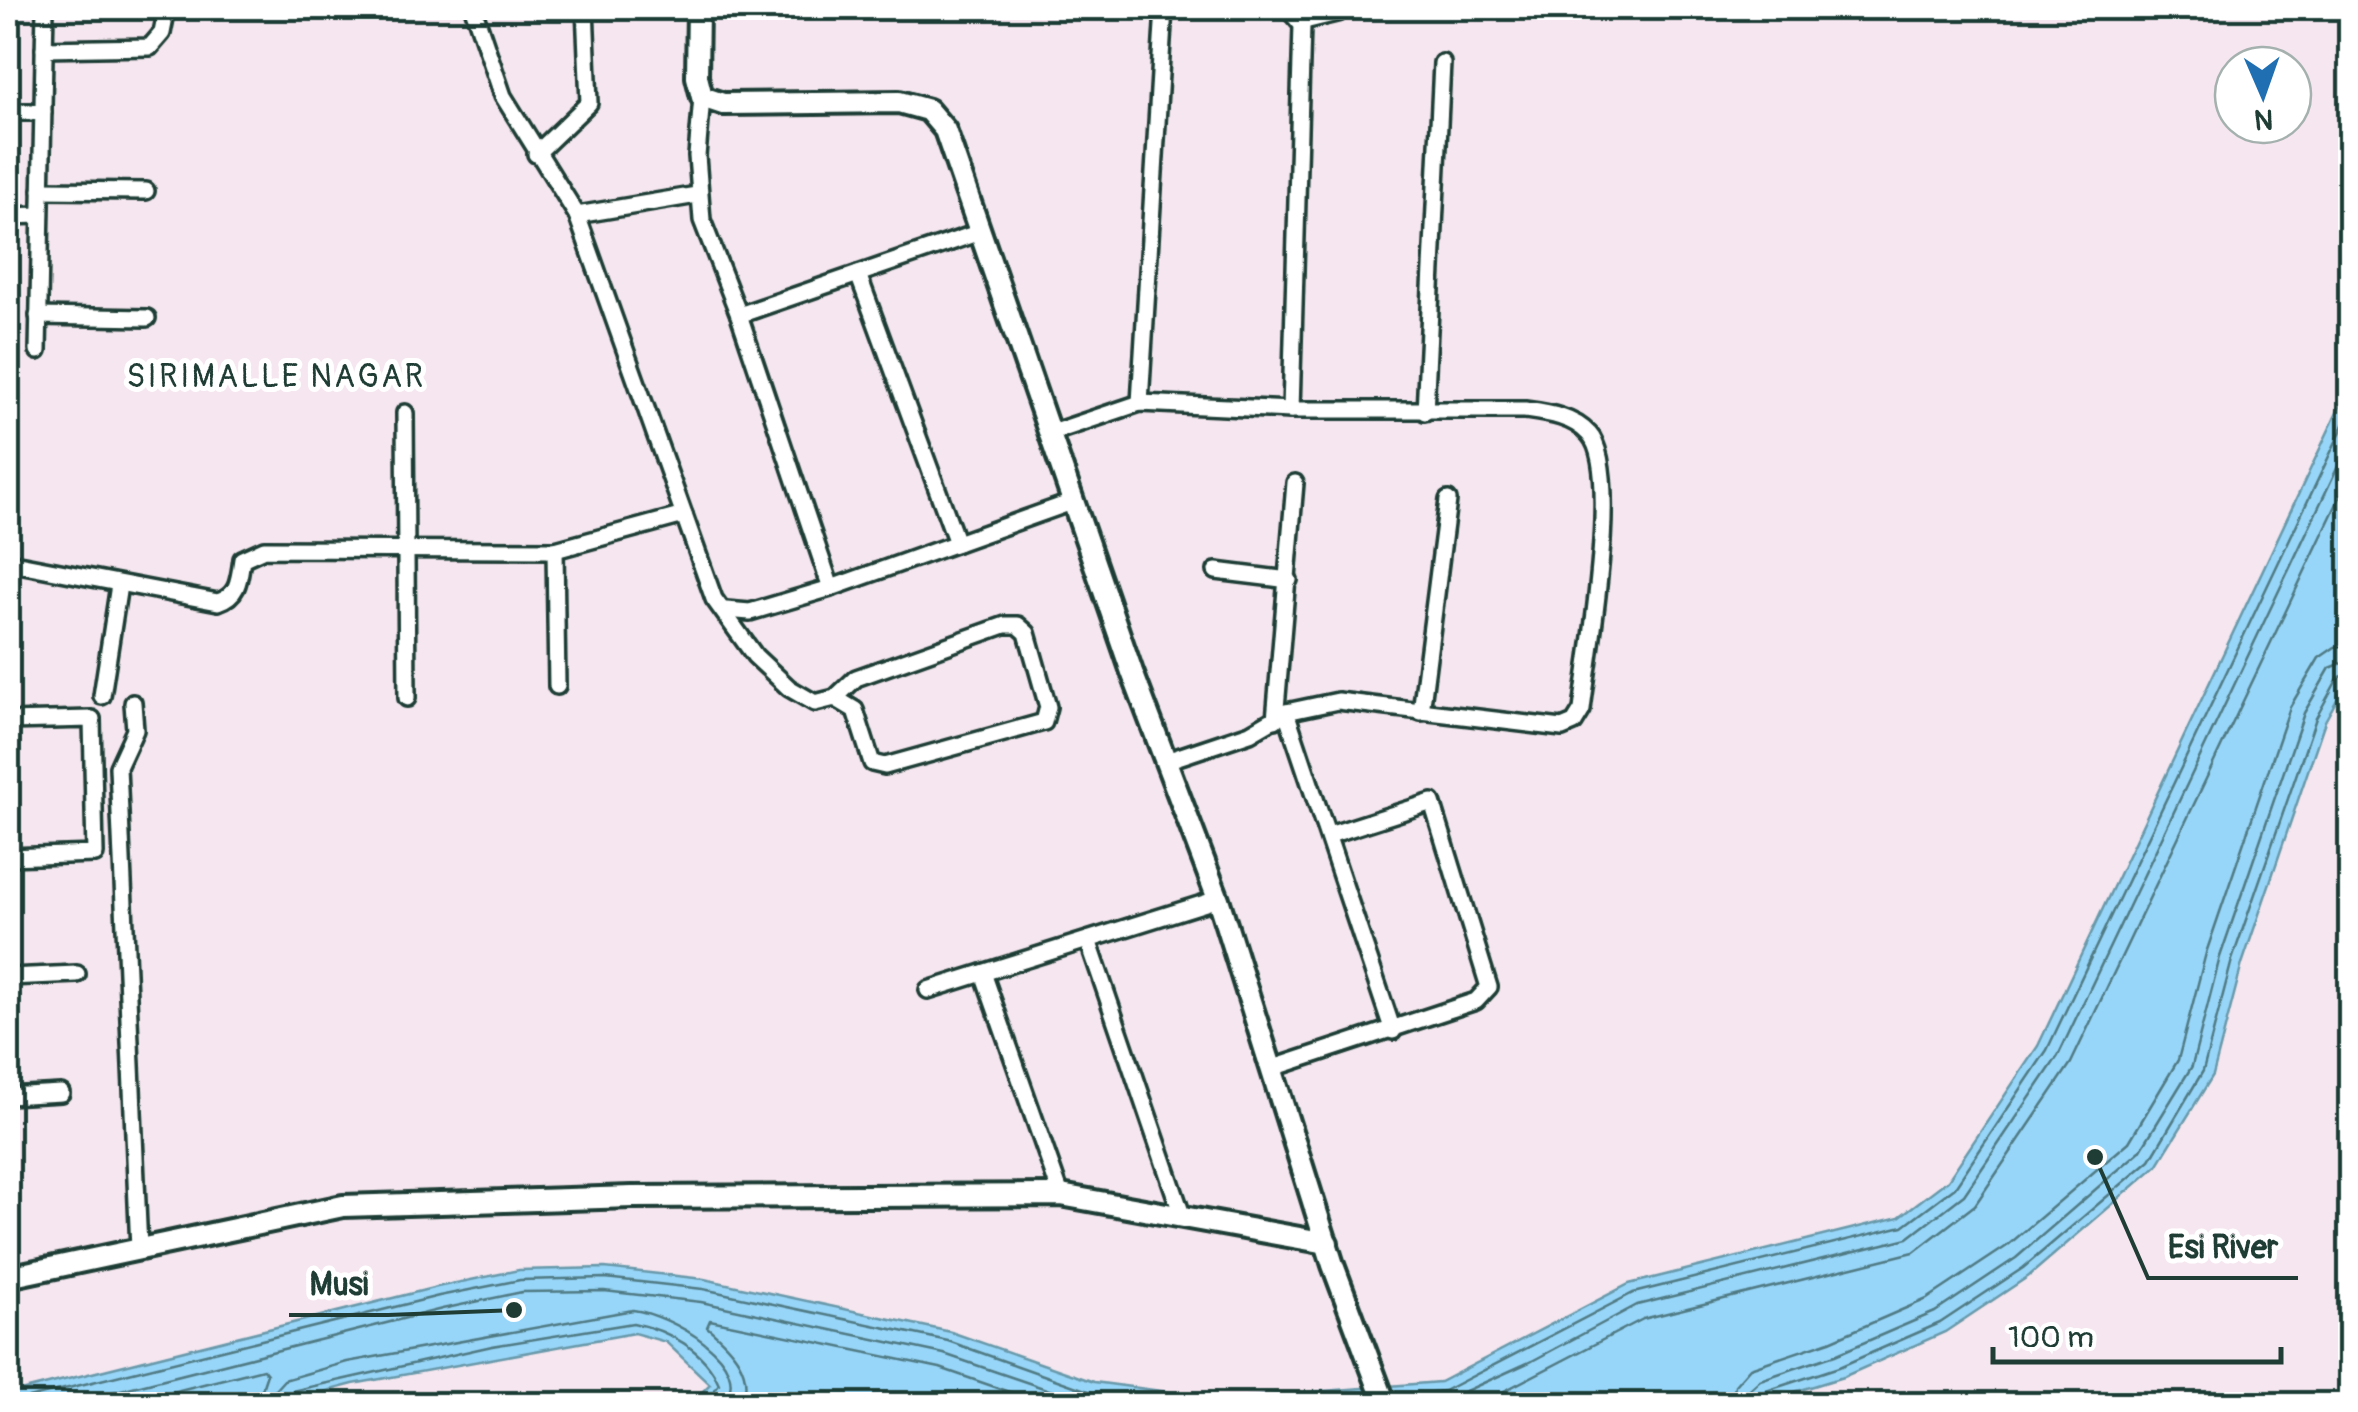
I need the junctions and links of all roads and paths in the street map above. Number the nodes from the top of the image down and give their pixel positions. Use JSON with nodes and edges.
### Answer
{"nodes":[{"id":1,"x":45,"y":8,"type":"edge"},
{"id":2,"x":167,"y":8,"type":"edge"},
{"id":3,"x":473,"y":8,"type":"edge"},
{"id":4,"x":585,"y":8,"type":"edge"},
{"id":5,"x":698,"y":8,"type":"edge"},
{"id":6,"x":1164,"y":8,"type":"edge"},
{"id":7,"x":1277,"y":8,"type":"edge"},
{"id":8,"x":1339,"y":8,"type":"edge"},
{"id":9,"x":1302,"y":25,"type":"junction"},
{"id":10,"x":44,"y":49,"type":"junction"},
{"id":11,"x":1442,"y":63,"type":"dead end"},
{"id":12,"x":702,"y":97,"type":"junction"},
{"id":13,"x":8,"y":112,"type":"edge"},
{"id":14,"x":43,"y":112,"type":"junction"},
{"id":15,"x":536,"y":154,"type":"junction"},
{"id":16,"x":41,"y":190,"type":"junction"},
{"id":17,"x":146,"y":191,"type":"dead end"},
{"id":18,"x":697,"y":195,"type":"junction"},
{"id":19,"x":40,"y":215,"type":"junction"},
{"id":20,"x":8,"y":216,"type":"edge"},
{"id":21,"x":576,"y":216,"type":"junction"},
{"id":22,"x":980,"y":232,"type":"junction"},
{"id":23,"x":858,"y":274,"type":"junction"},
{"id":24,"x":740,"y":315,"type":"junction"},
{"id":25,"x":38,"y":316,"type":"junction"},
{"id":26,"x":147,"y":318,"type":"dead end"},
{"id":27,"x":38,"y":351,"type":"dead end"},
{"id":28,"x":1140,"y":402,"type":"junction"},
{"id":29,"x":1291,"y":410,"type":"junction"},
{"id":30,"x":1425,"y":412,"type":"junction"},
{"id":31,"x":405,"y":413,"type":"dead end"},
{"id":32,"x":1048,"y":434,"type":"junction"},
{"id":33,"x":1295,"y":483,"type":"dead end"},
{"id":34,"x":1448,"y":500,"type":"dead end"},
{"id":35,"x":1072,"y":502,"type":"junction"},
{"id":36,"x":684,"y":516,"type":"junction"},
{"id":37,"x":958,"y":543,"type":"junction"},
{"id":38,"x":410,"y":548,"type":"junction"},
{"id":39,"x":556,"y":550,"type":"junction"},
{"id":40,"x":8,"y":562,"type":"edge"},
{"id":41,"x":1216,"y":571,"type":"dead end"},
{"id":42,"x":1290,"y":580,"type":"junction"},
{"id":43,"x":119,"y":585,"type":"junction"},
{"id":44,"x":831,"y":588,"type":"junction"},
{"id":45,"x":726,"y":610,"type":"junction"},
{"id":46,"x":558,"y":686,"type":"dead end"},
{"id":47,"x":102,"y":696,"type":"dead end"},
{"id":48,"x":407,"y":698,"type":"dead end"},
{"id":49,"x":835,"y":698,"type":"junction"},
{"id":50,"x":133,"y":703,"type":"dead end"},
{"id":51,"x":1422,"y":712,"type":"junction"},
{"id":52,"x":1280,"y":716,"type":"junction"},
{"id":53,"x":8,"y":721,"type":"edge"},
{"id":54,"x":1166,"y":760,"type":"junction"},
{"id":55,"x":1329,"y":835,"type":"junction"},
{"id":56,"x":8,"y":856,"type":"edge"},
{"id":57,"x":1218,"y":899,"type":"junction"},
{"id":58,"x":1088,"y":940,"type":"junction"},
{"id":59,"x":77,"y":974,"type":"dead end"},
{"id":60,"x":982,"y":974,"type":"junction"},
{"id":61,"x":8,"y":977,"type":"edge"},
{"id":62,"x":928,"y":990,"type":"dead end"},
{"id":63,"x":1393,"y":1030,"type":"junction"},
{"id":64,"x":1273,"y":1068,"type":"junction"},
{"id":65,"x":61,"y":1093,"type":"dead end"},
{"id":66,"x":8,"y":1096,"type":"edge"},
{"id":67,"x":1061,"y":1196,"type":"junction"},
{"id":68,"x":1183,"y":1218,"type":"junction"},
{"id":69,"x":1327,"y":1242,"type":"junction"},
{"id":70,"x":138,"y":1249,"type":"junction"},
{"id":71,"x":8,"y":1277,"type":"edge"},
{"id":72,"x":1385,"y":1404,"type":"edge"}],
"edges":[{"from":1,"to":10,"type":"street"},
{"from":2,"to":10,"type":"street"},
{"from":3,"to":15,"type":"street"},
{"from":4,"to":15,"type":"street"},
{"from":5,"to":12,"type":"street"},
{"from":6,"to":28,"type":"street"},
{"from":7,"to":9,"type":"street"},
{"from":8,"to":9,"type":"lane"},
{"from":9,"to":29,"type":"street"},
{"from":10,"to":14,"type":"street"},
{"from":11,"to":30,"type":"street"},
{"from":12,"to":18,"type":"street"},
{"from":12,"to":22,"type":"street"},
{"from":13,"to":14,"type":"street"},
{"from":14,"to":16,"type":"street"},
{"from":15,"to":21,"type":"street"},
{"from":16,"to":17,"type":"street"},
{"from":16,"to":19,"type":"street"},
{"from":18,"to":21,"type":"street"},
{"from":18,"to":24,"type":"street"},
{"from":19,"to":20,"type":"street"},
{"from":19,"to":25,"type":"street"},
{"from":21,"to":36,"type":"street"},
{"from":22,"to":23,"type":"street"},
{"from":22,"to":32,"type":"street"},
{"from":23,"to":24,"type":"street"},
{"from":23,"to":37,"type":"street"},
{"from":24,"to":44,"type":"street"},
{"from":25,"to":26,"type":"street"},
{"from":25,"to":27,"type":"street"},
{"from":28,"to":29,"type":"street"},
{"from":28,"to":32,"type":"street"},
{"from":29,"to":30,"type":"street"},
{"from":30,"to":51,"type":"street"},
{"from":31,"to":38,"type":"street"},
{"from":32,"to":35,"type":"street"},
{"from":33,"to":42,"type":"street"},
{"from":34,"to":51,"type":"street"},
{"from":35,"to":37,"type":"street"},
{"from":35,"to":54,"type":"street"},
{"from":36,"to":39,"type":"street"},
{"from":36,"to":45,"type":"street"},
{"from":37,"to":44,"type":"street"},
{"from":38,"to":39,"type":"street"},
{"from":38,"to":43,"type":"street"},
{"from":38,"to":48,"type":"street"},
{"from":39,"to":46,"type":"street"},
{"from":40,"to":43,"type":"street"},
{"from":41,"to":42,"type":"street"},
{"from":42,"to":52,"type":"street"},
{"from":43,"to":47,"type":"street"},
{"from":44,"to":45,"type":"street"},
{"from":45,"to":49,"type":"street"},
{"from":49,"to":49,"type":"street"},
{"from":50,"to":70,"type":"street"},
{"from":51,"to":52,"type":"street"},
{"from":52,"to":54,"type":"street"},
{"from":52,"to":55,"type":"street"},
{"from":53,"to":56,"type":"street"},
{"from":54,"to":57,"type":"street"},
{"from":55,"to":63,"type":"street"},
{"from":55,"to":63,"type":"street"},
{"from":57,"to":58,"type":"street"},
{"from":57,"to":64,"type":"street"},
{"from":58,"to":60,"type":"street"},
{"from":58,"to":68,"type":"street"},
{"from":59,"to":61,"type":"street"},
{"from":60,"to":62,"type":"street"},
{"from":60,"to":67,"type":"street"},
{"from":63,"to":64,"type":"street"},
{"from":64,"to":69,"type":"street"},
{"from":65,"to":66,"type":"street"},
{"from":67,"to":68,"type":"street"},
{"from":67,"to":70,"type":"street"},
{"from":68,"to":69,"type":"street"},
{"from":69,"to":72,"type":"street"},
{"from":70,"to":71,"type":"street"}]}
